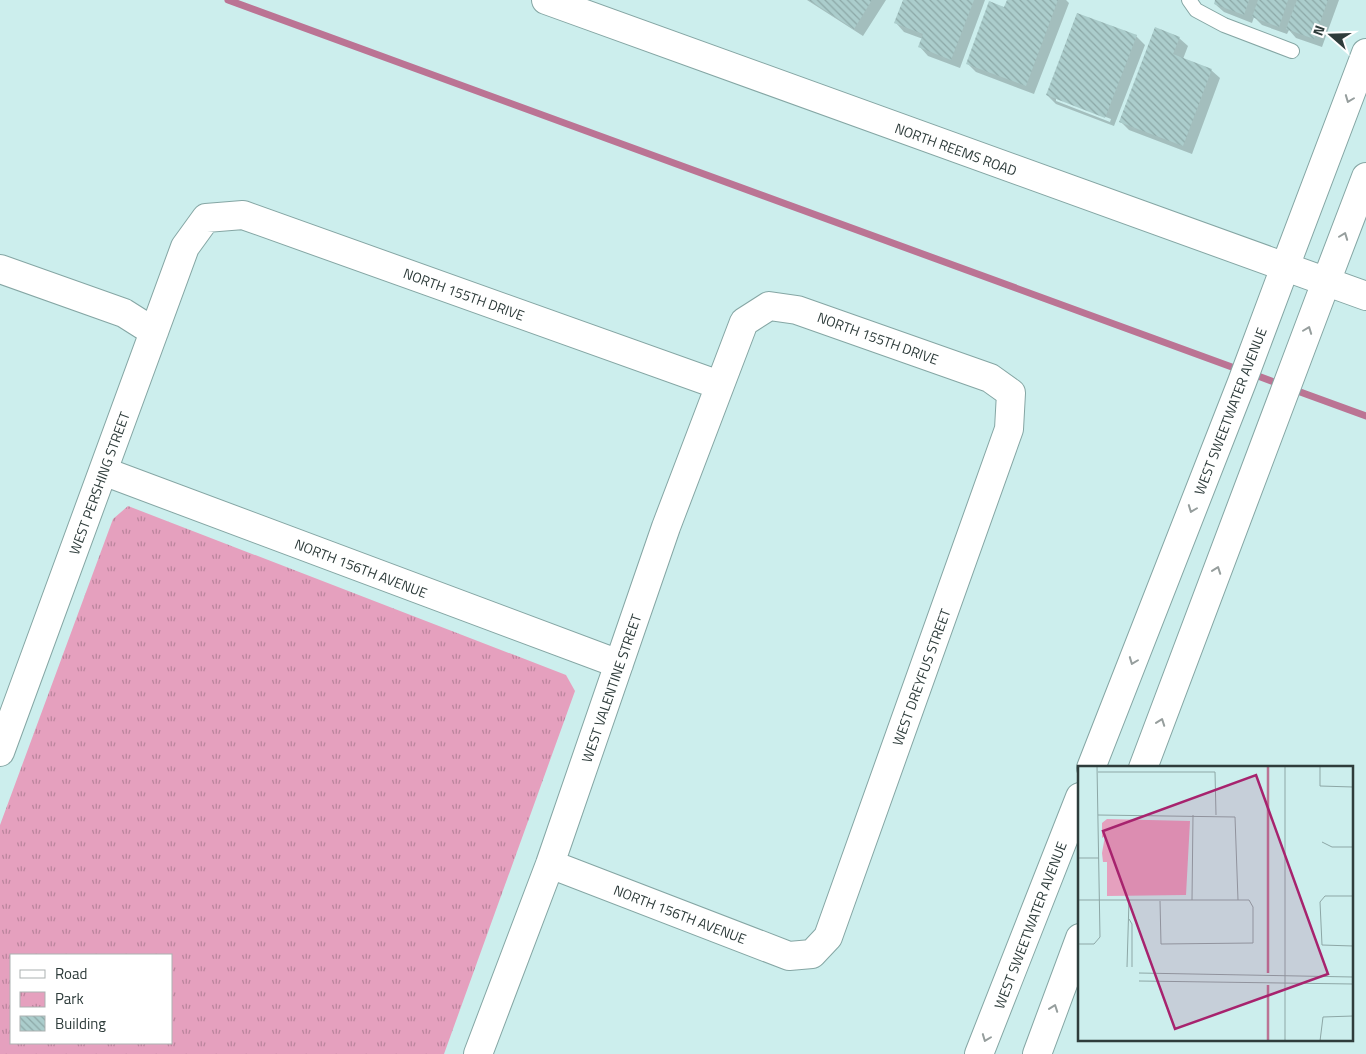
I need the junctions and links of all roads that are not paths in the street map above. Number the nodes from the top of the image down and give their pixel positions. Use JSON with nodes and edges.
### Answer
{"nodes":[{"id":1,"x":546,"y":0,"type":"edge"},
{"id":2,"x":1189,"y":0,"type":"edge"},
{"id":3,"x":1292,"y":51,"type":"dead end"},
{"id":4,"x":1366,"y":53,"type":"edge"},
{"id":5,"x":1366,"y":177,"type":"edge"},
{"id":6,"x":206,"y":218,"type":"joint"},
{"id":7,"x":1285,"y":267,"type":"junction"},
{"id":8,"x":0,"y":269,"type":"edge"},
{"id":9,"x":1326,"y":282,"type":"junction"},
{"id":10,"x":1366,"y":296,"type":"edge"},
{"id":11,"x":744,"y":322,"type":"joint"},
{"id":12,"x":154,"y":332,"type":"junction"},
{"id":13,"x":719,"y":385,"type":"junction"},
{"id":14,"x":1011,"y":393,"type":"joint"},
{"id":15,"x":103,"y":471,"type":"junction"},
{"id":16,"x":619,"y":664,"type":"junction"},
{"id":17,"x":0,"y":752,"type":"edge"},
{"id":18,"x":1092,"y":766,"type":"edge"},
{"id":19,"x":1145,"y":766,"type":"edge"},
{"id":20,"x":1078,"y":802,"type":"edge"},
{"id":21,"x":550,"y":864,"type":"junction"},
{"id":22,"x":1078,"y":943,"type":"edge"},
{"id":23,"x":812,"y":954,"type":"joint"},
{"id":24,"x":484,"y":1052,"type":"edge"},
{"id":25,"x":979,"y":1054,"type":"edge"},
{"id":26,"x":1037,"y":1054,"type":"edge"}],
"edges":[{"from":1,"to":7,"type":"street","name":"NORTH REEMS ROAD"},
{"from":2,"to":3,"type":"lane"},
{"from":4,"to":7,"type":"street","name":"WEST SWEETWATER AVENUE","one_way":true},
{"from":9,"to":5,"type":"street","one_way":true},
{"from":6,"to":12,"type":"street","name":"WEST PERSHING STREET"},
{"from":6,"to":13,"type":"street","name":"NORTH 155TH DRIVE"},
{"from":7,"to":9,"type":"street","name":"NORTH REEMS ROAD"},
{"from":7,"to":18,"type":"street","name":"WEST SWEETWATER AVENUE","one_way":true},
{"from":8,"to":12,"type":"street"},
{"from":9,"to":10,"type":"street","name":"NORTH REEMS ROAD"},
{"from":19,"to":9,"type":"street","one_way":true},
{"from":11,"to":13,"type":"street","name":"WEST VALENTINE STREET"},
{"from":11,"to":14,"type":"street","name":"NORTH 155TH DRIVE"},
{"from":12,"to":15,"type":"street","name":"WEST PERSHING STREET"},
{"from":13,"to":16,"type":"street","name":"WEST VALENTINE STREET"},
{"from":14,"to":23,"type":"street","name":"WEST DREYFUS STREET"},
{"from":15,"to":16,"type":"street","name":"NORTH 156TH AVENUE"},
{"from":15,"to":17,"type":"street","name":"WEST PERSHING STREET"},
{"from":16,"to":21,"type":"street","name":"WEST VALENTINE STREET"},
{"from":20,"to":25,"type":"street","name":"WEST SWEETWATER AVENUE","one_way":true},
{"from":21,"to":23,"type":"street","name":"NORTH 156TH AVENUE"},
{"from":21,"to":24,"type":"street","name":"WEST VALENTINE STREET"},
{"from":26,"to":22,"type":"street","one_way":true}]}
